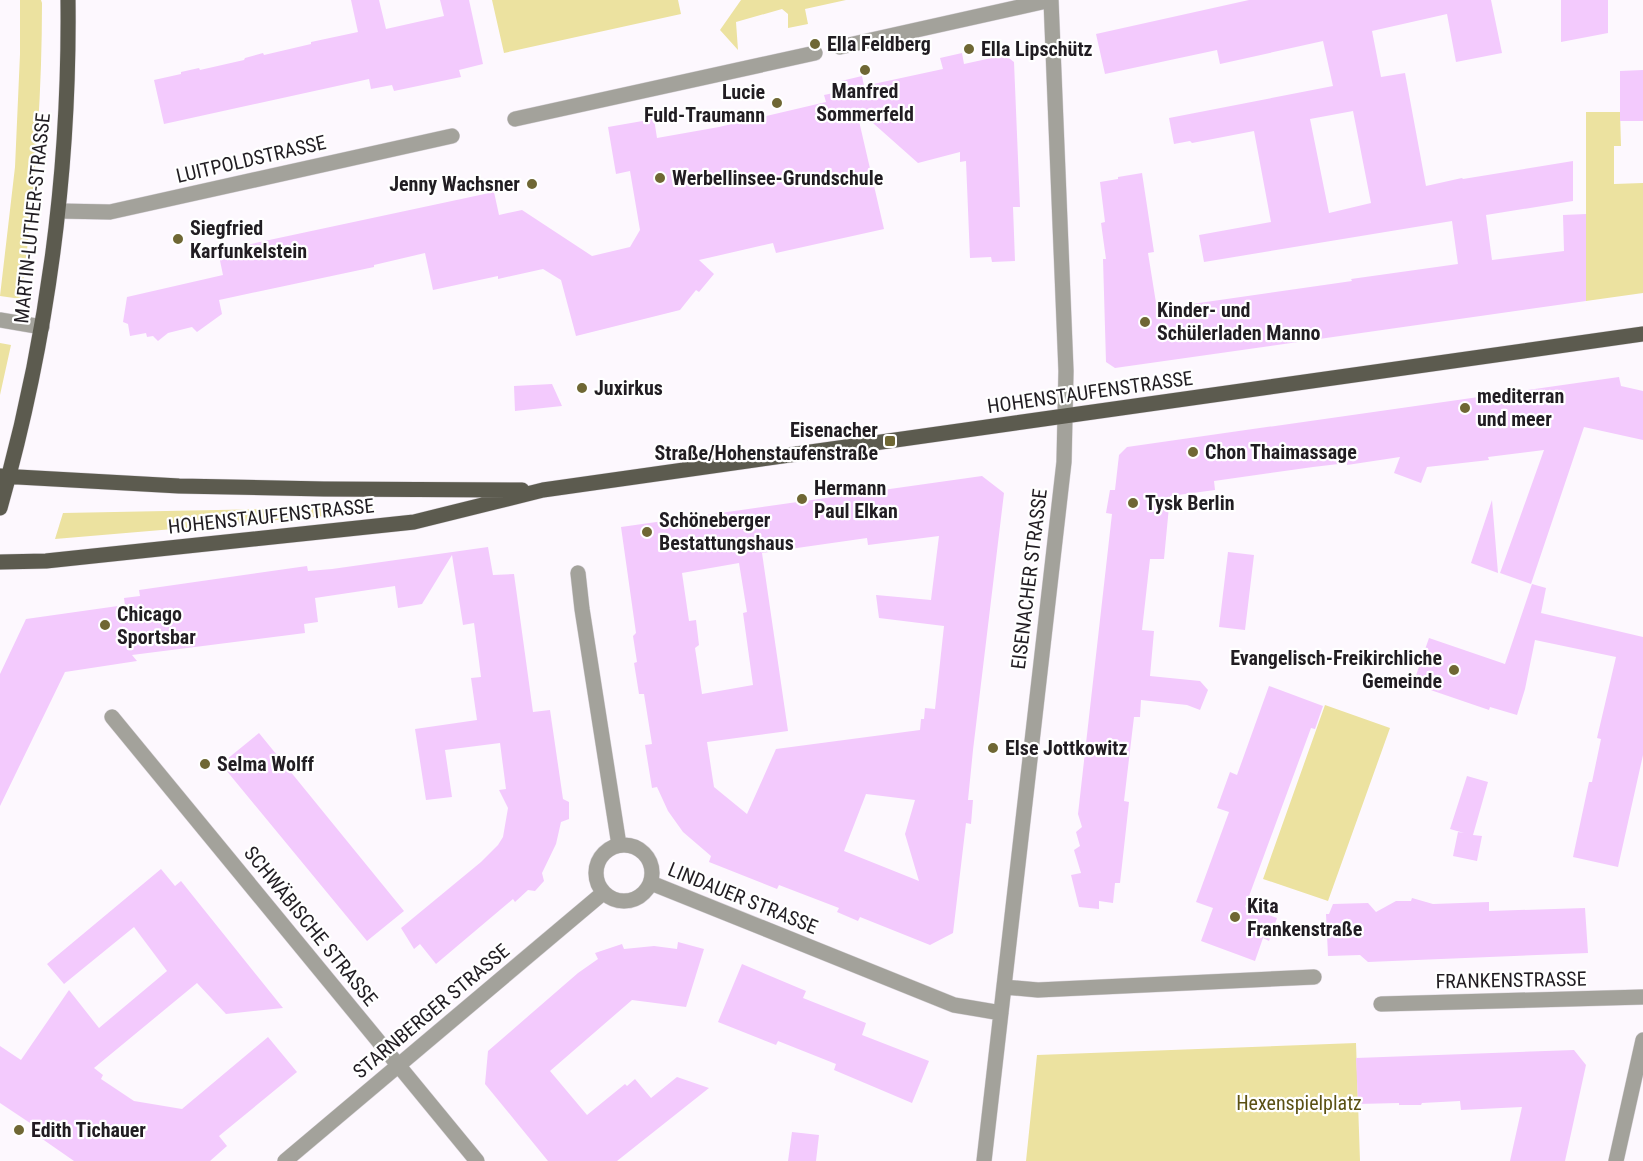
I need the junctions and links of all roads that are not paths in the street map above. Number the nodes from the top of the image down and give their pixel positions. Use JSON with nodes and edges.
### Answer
{"nodes":[{"id":1,"x":68,"y":0,"type":"edge"},
{"id":2,"x":1051,"y":0,"type":"edge"},
{"id":3,"x":840,"y":47,"type":"dead end"},
{"id":4,"x":815,"y":53,"type":"dead end"},
{"id":5,"x":515,"y":119,"type":"dead end"},
{"id":6,"x":452,"y":136,"type":"dead end"},
{"id":7,"x":59,"y":211,"type":"junction"},
{"id":8,"x":0,"y":320,"type":"edge"},
{"id":9,"x":42,"y":327,"type":"junction"},
{"id":10,"x":1643,"y":334,"type":"edge"},
{"id":11,"x":1065,"y":416,"type":"junction"},
{"id":12,"x":4,"y":476,"type":"edge"},
{"id":13,"x":543,"y":490,"type":"junction"},
{"id":14,"x":0,"y":508,"type":"edge"},
{"id":15,"x":0,"y":562,"type":"edge"},
{"id":16,"x":579,"y":573,"type":"dead end"},
{"id":17,"x":112,"y":717,"type":"dead end"},
{"id":18,"x":619,"y":846,"type":"junction"},
{"id":19,"x":651,"y":883,"type":"junction"},
{"id":20,"x":603,"y":893,"type":"junction"},
{"id":21,"x":1314,"y":977,"type":"dead end"},
{"id":22,"x":1004,"y":987,"type":"junction"},
{"id":23,"x":1643,"y":997,"type":"edge"},
{"id":24,"x":1381,"y":1004,"type":"dead end"},
{"id":25,"x":1001,"y":1013,"type":"junction"},
{"id":26,"x":1643,"y":1040,"type":"edge"},
{"id":27,"x":398,"y":1065,"type":"junction"},
{"id":28,"x":285,"y":1161,"type":"edge"},
{"id":29,"x":477,"y":1161,"type":"edge"},
{"id":30,"x":984,"y":1161,"type":"edge"},
{"id":31,"x":1616,"y":1161,"type":"edge"}],
"edges":[{"from":1,"to":7,"type":"main road","name":"MARTIN-LUTHER-STRASSE"},
{"from":2,"to":3,"type":"street"},
{"from":2,"to":11,"type":"street","name":"EISENACHER STRASSE"},
{"from":4,"to":5,"type":"street"},
{"from":6,"to":7,"type":"street","name":"LUITPOLDSTRASSE"},
{"from":7,"to":9,"type":"main road","name":"MARTIN-LUTHER-STRASSE"},
{"from":8,"to":9,"type":"street"},
{"from":9,"to":12,"type":"main road","name":"MARTIN-LUTHER-STRASSE"},
{"from":10,"to":11,"type":"main road","name":"HOHENSTAUFENSTRASSE"},
{"from":11,"to":13,"type":"main road","name":"HOHENSTAUFENSTRASSE"},
{"from":11,"to":22,"type":"street","name":"EISENACHER STRASSE"},
{"from":12,"to":13,"type":"main road","name":"HOHENSTAUFENSTRASSE"},
{"from":12,"to":14,"type":"main road","name":"MARTIN-LUTHER-STRASSE"},
{"from":13,"to":15,"type":"main road","name":"HOHENSTAUFENSTRASSE"},
{"from":16,"to":18,"type":"street"},
{"from":17,"to":27,"type":"street","name":"SCHWÄBISCHE STRASSE"},
{"from":18,"to":19,"type":"street","name":"LINDAUER STRASSE"},
{"from":18,"to":20,"type":"street"},
{"from":19,"to":20,"type":"street"},
{"from":19,"to":25,"type":"street","name":"LINDAUER STRASSE"},
{"from":20,"to":27,"type":"street","name":"STARNBERGER STRASSE"},
{"from":21,"to":22,"type":"street"},
{"from":22,"to":25,"type":"street","name":"EISENACHER STRASSE"},
{"from":23,"to":24,"type":"street","name":"FRANKENSTRASSE"},
{"from":25,"to":30,"type":"street","name":"EISENACHER STRASSE"},
{"from":26,"to":31,"type":"street"},
{"from":27,"to":28,"type":"street","name":"STARNBERGER STRASSE"},
{"from":27,"to":29,"type":"street","name":"SCHWÄBISCHE STRASSE"}]}
